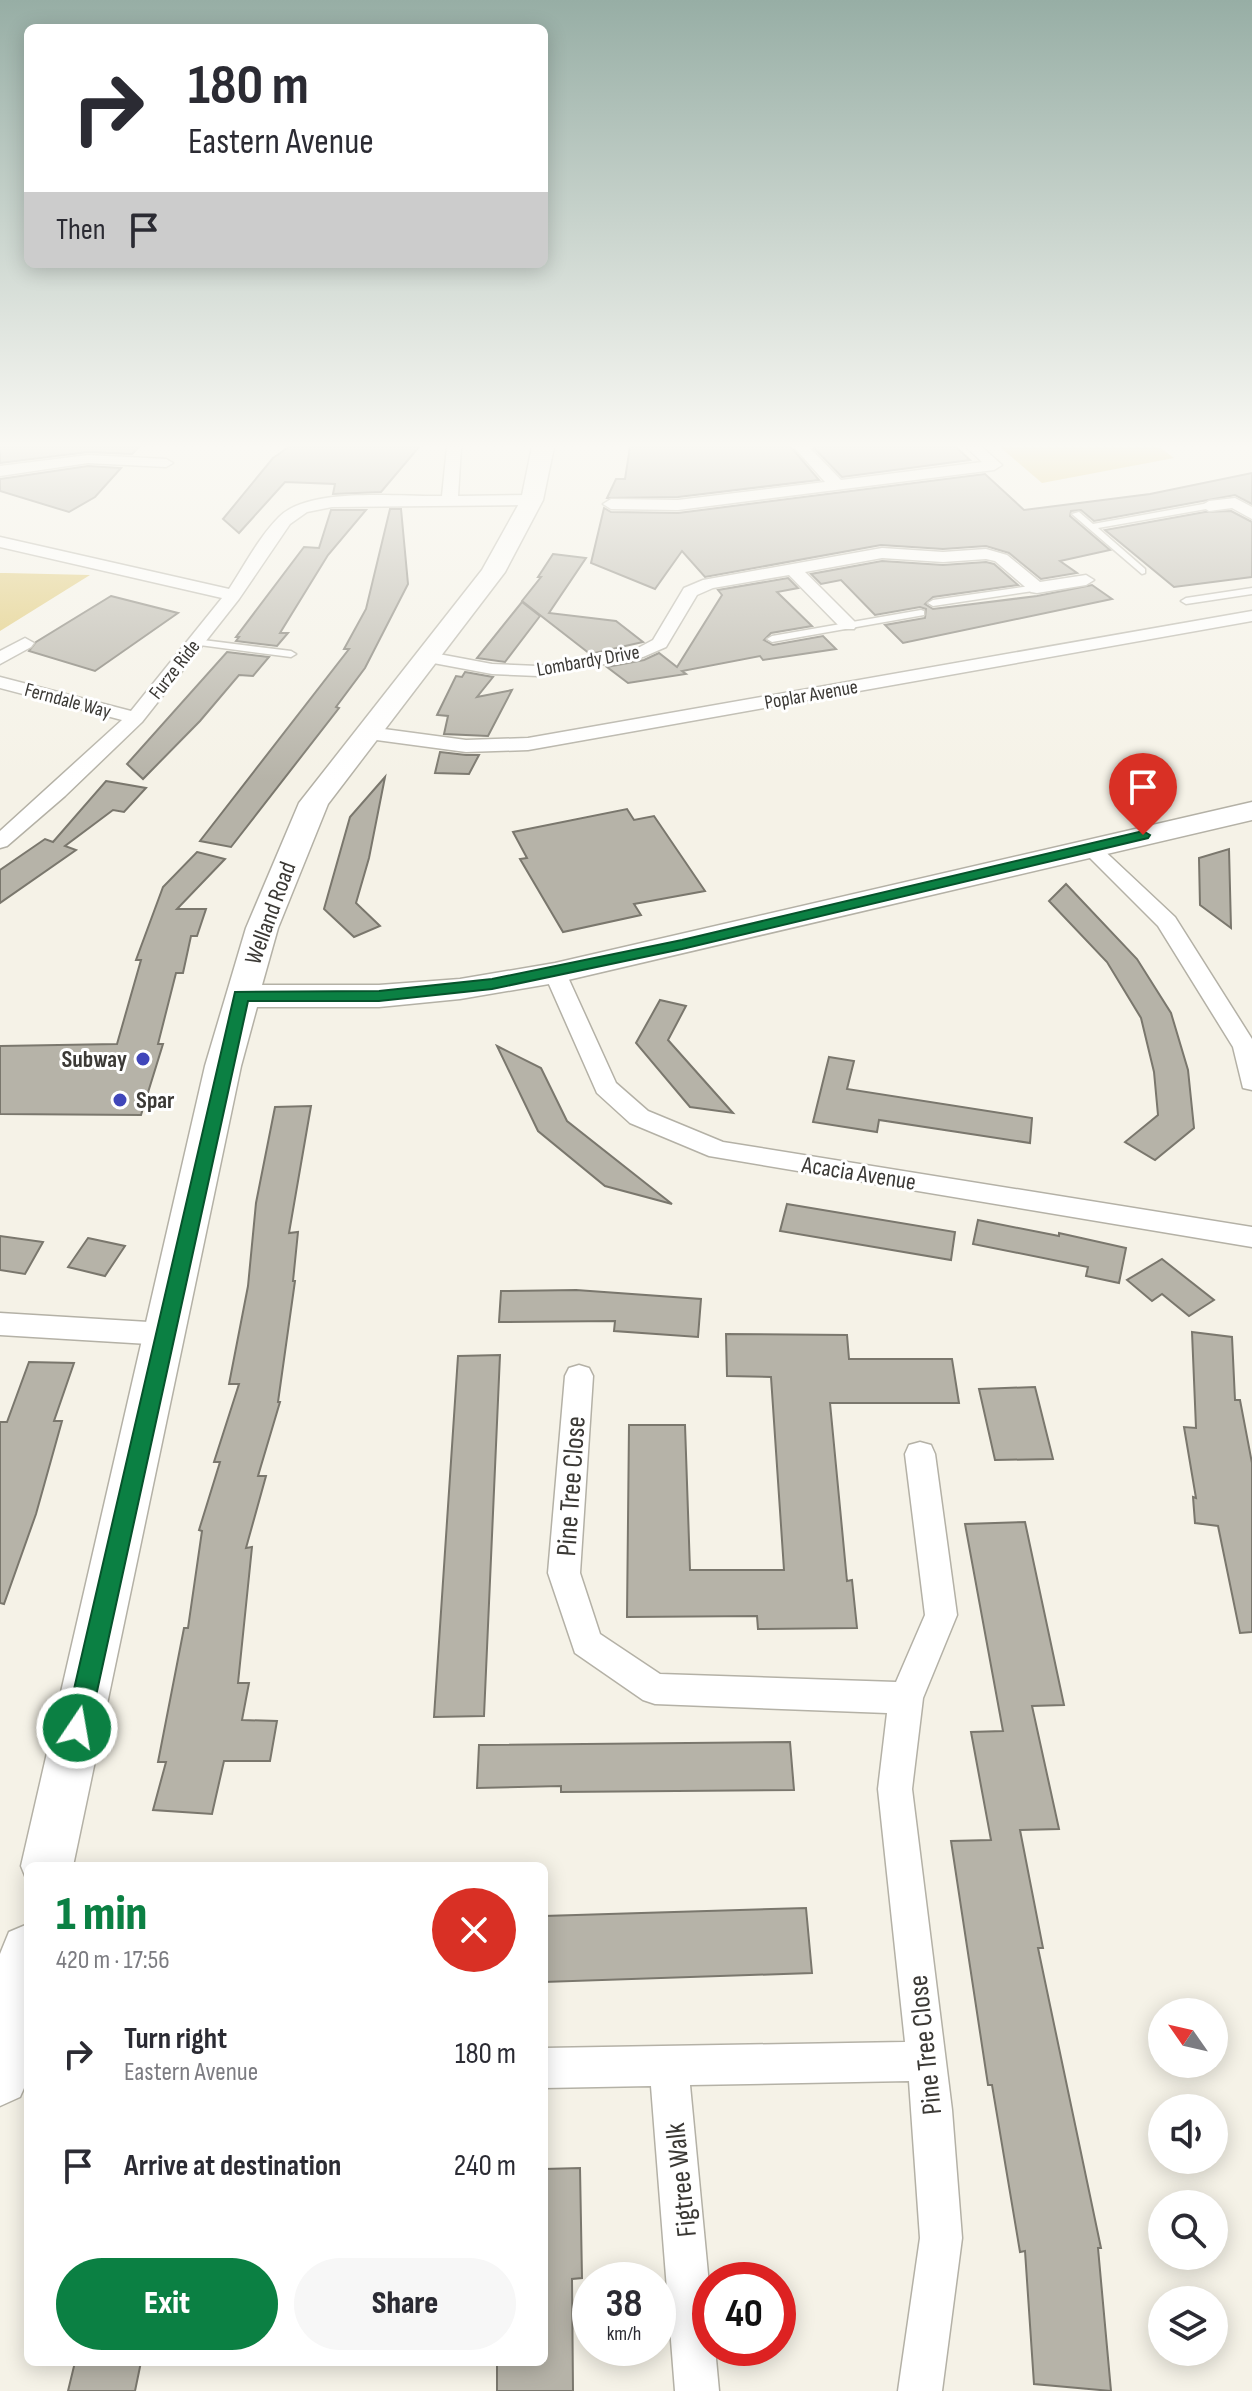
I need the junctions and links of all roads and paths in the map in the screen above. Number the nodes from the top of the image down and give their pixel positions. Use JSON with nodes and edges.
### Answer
{"nodes":[{"id":1,"x":73,"y":559,"type":"edge"},
{"id":2,"x":258,"y":559,"type":"edge"},
{"id":3,"x":500,"y":559,"type":"edge"},
{"id":4,"x":851,"y":559,"type":"edge"},
{"id":5,"x":1002,"y":559,"type":"edge"},
{"id":6,"x":1127,"y":559,"type":"edge"},
{"id":7,"x":793,"y":569,"type":"junction"},
{"id":8,"x":1142,"y":571,"type":"dead end"},
{"id":9,"x":1086,"y":580,"type":"dead end"},
{"id":10,"x":1037,"y":588,"type":"junction"},
{"id":11,"x":1252,"y":591,"type":"edge"},
{"id":12,"x":233,"y":595,"type":"junction"},
{"id":13,"x":1186,"y":601,"type":"dead end"},
{"id":14,"x":933,"y":603,"type":"dead end"},
{"id":15,"x":921,"y":613,"type":"dead end"},
{"id":16,"x":1252,"y":616,"type":"edge"},
{"id":17,"x":848,"y":625,"type":"junction"},
{"id":18,"x":772,"y":639,"type":"dead end"},
{"id":19,"x":195,"y":642,"type":"junction"},
{"id":20,"x":25,"y":643,"type":"dead end"},
{"id":21,"x":291,"y":654,"type":"dead end"},
{"id":22,"x":428,"y":657,"type":"junction"},
{"id":23,"x":0,"y":659,"type":"edge"},
{"id":24,"x":0,"y":682,"type":"edge"},
{"id":25,"x":135,"y":718,"type":"junction"},
{"id":26,"x":369,"y":733,"type":"junction"},
{"id":27,"x":1252,"y":811,"type":"edge"},
{"id":28,"x":0,"y":842,"type":"edge"},
{"id":29,"x":1089,"y":847,"type":"junction"},
{"id":30,"x":555,"y":973,"type":"junction"},
{"id":31,"x":241,"y":996,"type":"junction"},
{"id":32,"x":1249,"y":1057,"type":"edge"},
{"id":33,"x":1252,"y":1082,"type":"edge"},
{"id":34,"x":1252,"y":1237,"type":"edge"},
{"id":35,"x":0,"y":1324,"type":"edge"},
{"id":36,"x":165,"y":1334,"type":"junction"},
{"id":37,"x":579,"y":1376,"type":"dead end"},
{"id":38,"x":920,"y":1454,"type":"dead end"},
{"id":39,"x":906,"y":1698,"type":"junction"},
{"id":40,"x":48,"y":1862,"type":"edge"},
{"id":41,"x":24,"y":1969,"type":"edge"},
{"id":42,"x":925,"y":2061,"type":"junction"},
{"id":43,"x":669,"y":2065,"type":"junction"},
{"id":44,"x":548,"y":2068,"type":"edge"},
{"id":45,"x":0,"y":2080,"type":"edge"},
{"id":46,"x":24,"y":2081,"type":"edge"},
{"id":47,"x":697,"y":2391,"type":"edge"},
{"id":48,"x":920,"y":2391,"type":"edge"}],
"edges":[{"from":1,"to":12,"type":"street"},
{"from":2,"to":12,"type":"street","name":"Furze Ride"},
{"from":3,"to":22,"type":"street","name":"Welland Road"},
{"from":4,"to":7,"type":"street","name":"Lombardy Drive"},
{"from":5,"to":10,"type":"street","name":"Lombardy Drive"},
{"from":6,"to":8,"type":"lane"},
{"from":7,"to":17,"type":"street"},
{"from":7,"to":22,"type":"street","name":"Lombardy Drive"},
{"from":9,"to":10,"type":"street"},
{"from":10,"to":14,"type":"lane"},
{"from":11,"to":13,"type":"lane"},
{"from":12,"to":19,"type":"street","name":"Furze Ride"},
{"from":15,"to":17,"type":"lane"},
{"from":16,"to":26,"type":"street","name":"Poplar Avenue"},
{"from":17,"to":18,"type":"lane"},
{"from":19,"to":21,"type":"lane"},
{"from":19,"to":25,"type":"street","name":"Furze Ride"},
{"from":20,"to":23,"type":"street","name":"Ferndale Way"},
{"from":22,"to":26,"type":"street","name":"Welland Road"},
{"from":24,"to":25,"type":"street","name":"Ferndale Way"},
{"from":25,"to":28,"type":"street","name":"Furze Ride"},
{"from":26,"to":31,"type":"street","name":"Welland Road"},
{"from":27,"to":29,"type":"street"},
{"from":29,"to":30,"type":"street"},
{"from":29,"to":32,"type":"street"},
{"from":30,"to":31,"type":"street"},
{"from":30,"to":34,"type":"street","name":"Acacia Avenue"},
{"from":31,"to":36,"type":"street","name":"Welland Road"},
{"from":32,"to":33,"type":"street"},
{"from":35,"to":36,"type":"street"},
{"from":36,"to":40,"type":"street","name":"Welland Road"},
{"from":37,"to":39,"type":"street","name":"Pine Tree Close"},
{"from":38,"to":39,"type":"street","name":"Pine Tree Close"},
{"from":39,"to":42,"type":"street","name":"Pine Tree Close"},
{"from":41,"to":45,"type":"street"},
{"from":42,"to":43,"type":"street"},
{"from":42,"to":48,"type":"street","name":"Pine Tree Close"},
{"from":43,"to":44,"type":"street"},
{"from":43,"to":47,"type":"street","name":"Figtree Walk"},
{"from":45,"to":46,"type":"street"}]}
